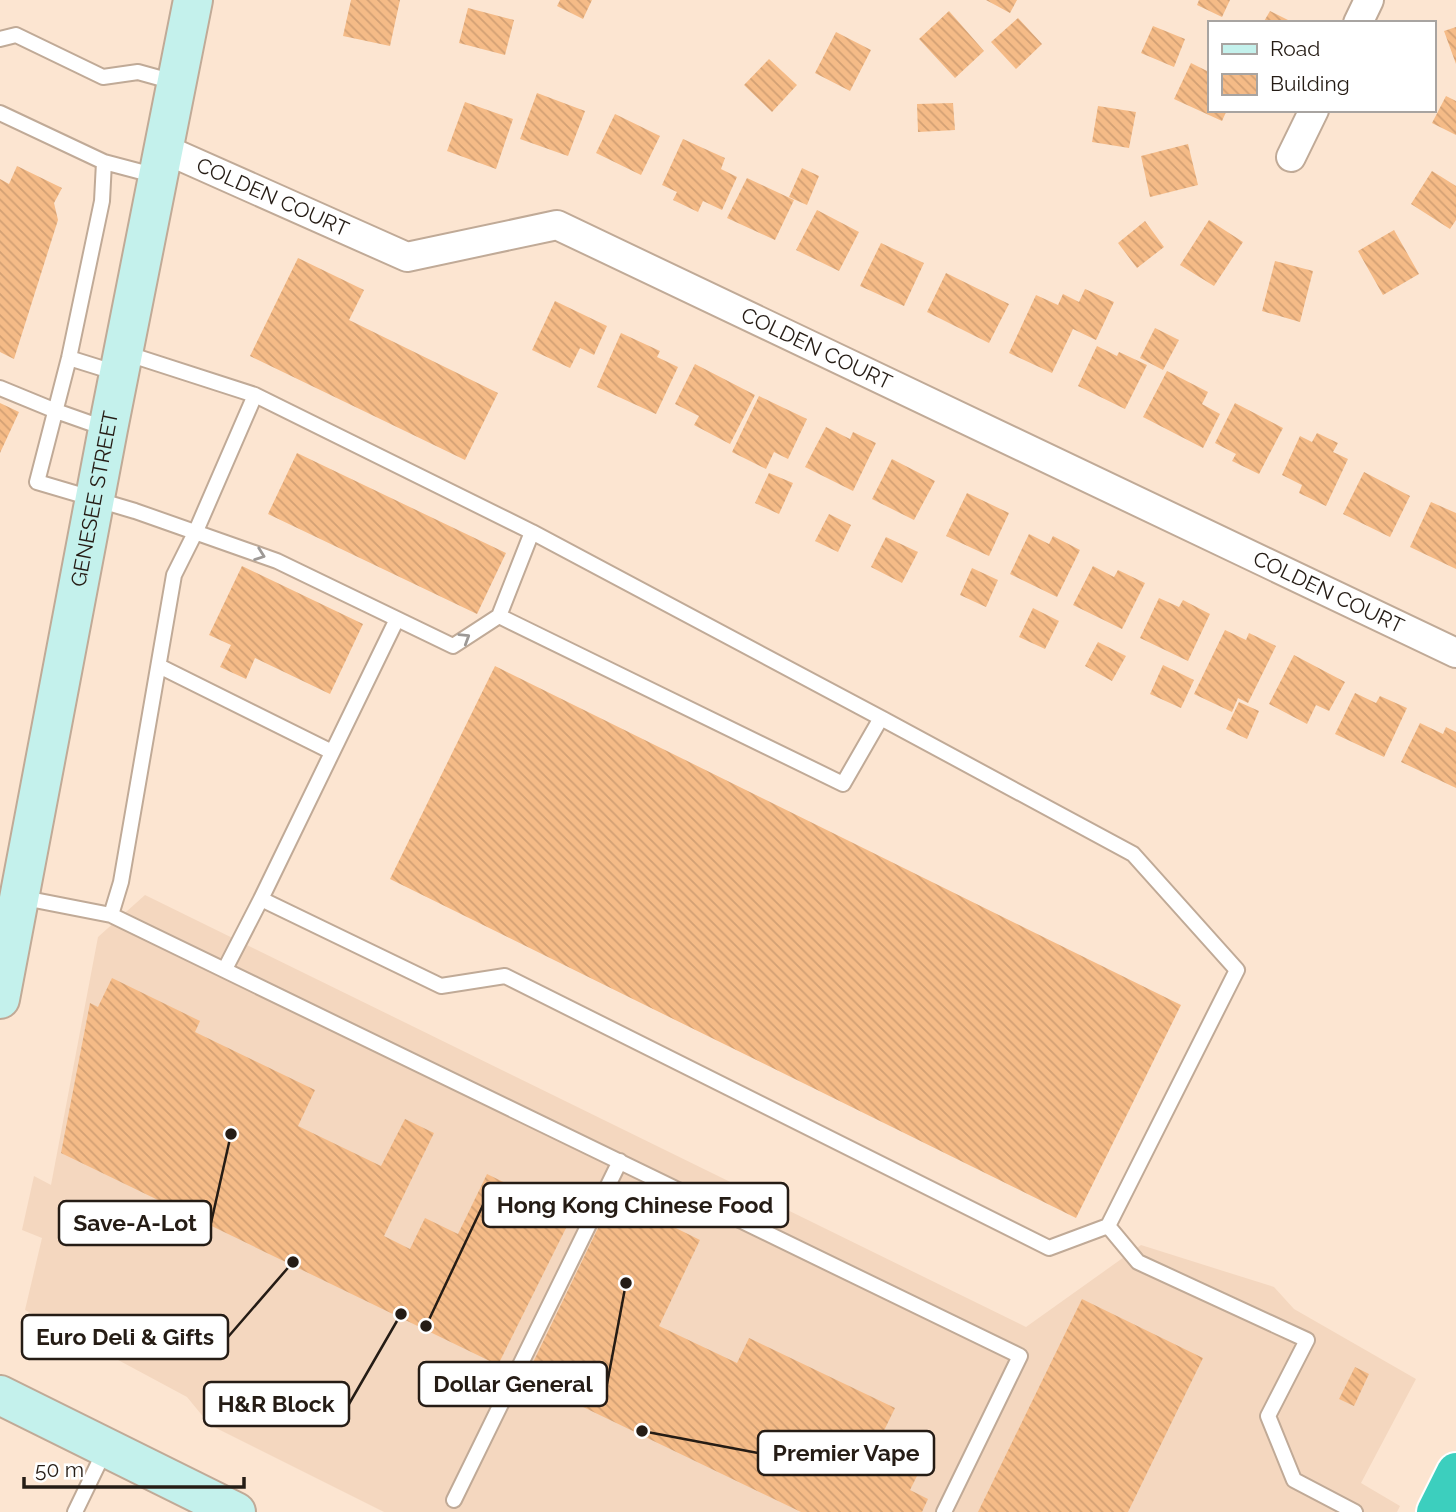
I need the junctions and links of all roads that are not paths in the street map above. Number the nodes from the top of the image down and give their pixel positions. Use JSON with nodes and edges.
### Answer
{"nodes":[{"id":1,"x":193,"y":0,"type":"edge"},
{"id":2,"x":1369,"y":0,"type":"edge"},
{"id":3,"x":1359,"y":21,"type":"edge"},
{"id":4,"x":0,"y":39,"type":"edge"},
{"id":5,"x":176,"y":83,"type":"junction"},
{"id":6,"x":1313,"y":112,"type":"edge"},
{"id":7,"x":0,"y":113,"type":"edge"},
{"id":8,"x":1291,"y":157,"type":"dead end"},
{"id":9,"x":104,"y":162,"type":"junction"},
{"id":10,"x":159,"y":162,"type":"junction"},
{"id":11,"x":69,"y":358,"type":"junction"},
{"id":12,"x":121,"y":363,"type":"junction"},
{"id":13,"x":0,"y":388,"type":"edge"},
{"id":14,"x":255,"y":395,"type":"junction"},
{"id":15,"x":56,"y":411,"type":"junction"},
{"id":16,"x":108,"y":429,"type":"junction"},
{"id":17,"x":95,"y":498,"type":"junction"},
{"id":18,"x":196,"y":531,"type":"junction"},
{"id":19,"x":532,"y":532,"type":"junction"},
{"id":20,"x":499,"y":617,"type":"junction"},
{"id":21,"x":397,"y":619,"type":"junction"},
{"id":22,"x":1456,"y":653,"type":"edge"},
{"id":23,"x":159,"y":666,"type":"junction"},
{"id":24,"x":881,"y":718,"type":"junction"},
{"id":25,"x":332,"y":752,"type":"junction"},
{"id":26,"x":9,"y":893,"type":"edge"},
{"id":27,"x":261,"y":899,"type":"junction"},
{"id":28,"x":111,"y":915,"type":"junction"},
{"id":29,"x":225,"y":969,"type":"junction"},
{"id":30,"x":0,"y":999,"type":"edge"},
{"id":31,"x":620,"y":1161,"type":"junction"},
{"id":32,"x":1108,"y":1226,"type":"junction"},
{"id":33,"x":0,"y":1395,"type":"edge"},
{"id":34,"x":106,"y":1448,"type":"junction"},
{"id":35,"x":1456,"y":1472,"type":"edge"},
{"id":36,"x":454,"y":1500,"type":"dead end"},
{"id":37,"x":75,"y":1512,"type":"edge"},
{"id":38,"x":236,"y":1512,"type":"edge"},
{"id":39,"x":944,"y":1512,"type":"edge"},
{"id":40,"x":1355,"y":1512,"type":"edge"},
{"id":41,"x":1436,"y":1512,"type":"edge"}],
"edges":[{"from":1,"to":5,"type":"main road","name":"GENESEE STREET"},
{"from":2,"to":3,"type":"street"},
{"from":4,"to":5,"type":"lane"},
{"from":5,"to":10,"type":"main road","name":"GENESEE STREET"},
{"from":6,"to":8,"type":"street"},
{"from":7,"to":9,"type":"lane"},
{"from":9,"to":10,"type":"lane"},
{"from":9,"to":11,"type":"lane"},
{"from":10,"to":12,"type":"main road","name":"GENESEE STREET"},
{"from":10,"to":22,"type":"street","name":"COLDEN COURT"},
{"from":11,"to":12,"type":"lane"},
{"from":11,"to":15,"type":"lane"},
{"from":12,"to":14,"type":"lane"},
{"from":12,"to":16,"type":"main road","name":"GENESEE STREET"},
{"from":13,"to":15,"type":"lane"},
{"from":14,"to":18,"type":"lane"},
{"from":14,"to":19,"type":"lane"},
{"from":15,"to":16,"type":"lane"},
{"from":15,"to":17,"type":"lane"},
{"from":16,"to":17,"type":"main road","name":"GENESEE STREET"},
{"from":17,"to":18,"type":"lane"},
{"from":17,"to":26,"type":"main road","name":"GENESEE STREET"},
{"from":18,"to":21,"type":"lane","one_way":true},
{"from":18,"to":23,"type":"lane"},
{"from":19,"to":20,"type":"lane"},
{"from":19,"to":24,"type":"lane"},
{"from":21,"to":20,"type":"lane","one_way":true},
{"from":20,"to":24,"type":"lane"},
{"from":21,"to":25,"type":"lane"},
{"from":23,"to":25,"type":"lane"},
{"from":23,"to":28,"type":"lane"},
{"from":24,"to":32,"type":"lane"},
{"from":25,"to":27,"type":"lane"},
{"from":26,"to":28,"type":"lane"},
{"from":26,"to":30,"type":"main road","name":"GENESEE STREET"},
{"from":27,"to":29,"type":"lane"},
{"from":27,"to":32,"type":"lane"},
{"from":28,"to":29,"type":"lane"},
{"from":29,"to":31,"type":"lane"},
{"from":31,"to":36,"type":"lane"},
{"from":31,"to":39,"type":"lane"},
{"from":32,"to":40,"type":"lane"},
{"from":33,"to":34,"type":"main road"},
{"from":34,"to":37,"type":"lane"},
{"from":34,"to":38,"type":"main road"},
{"from":35,"to":41,"type":"highway"}]}
